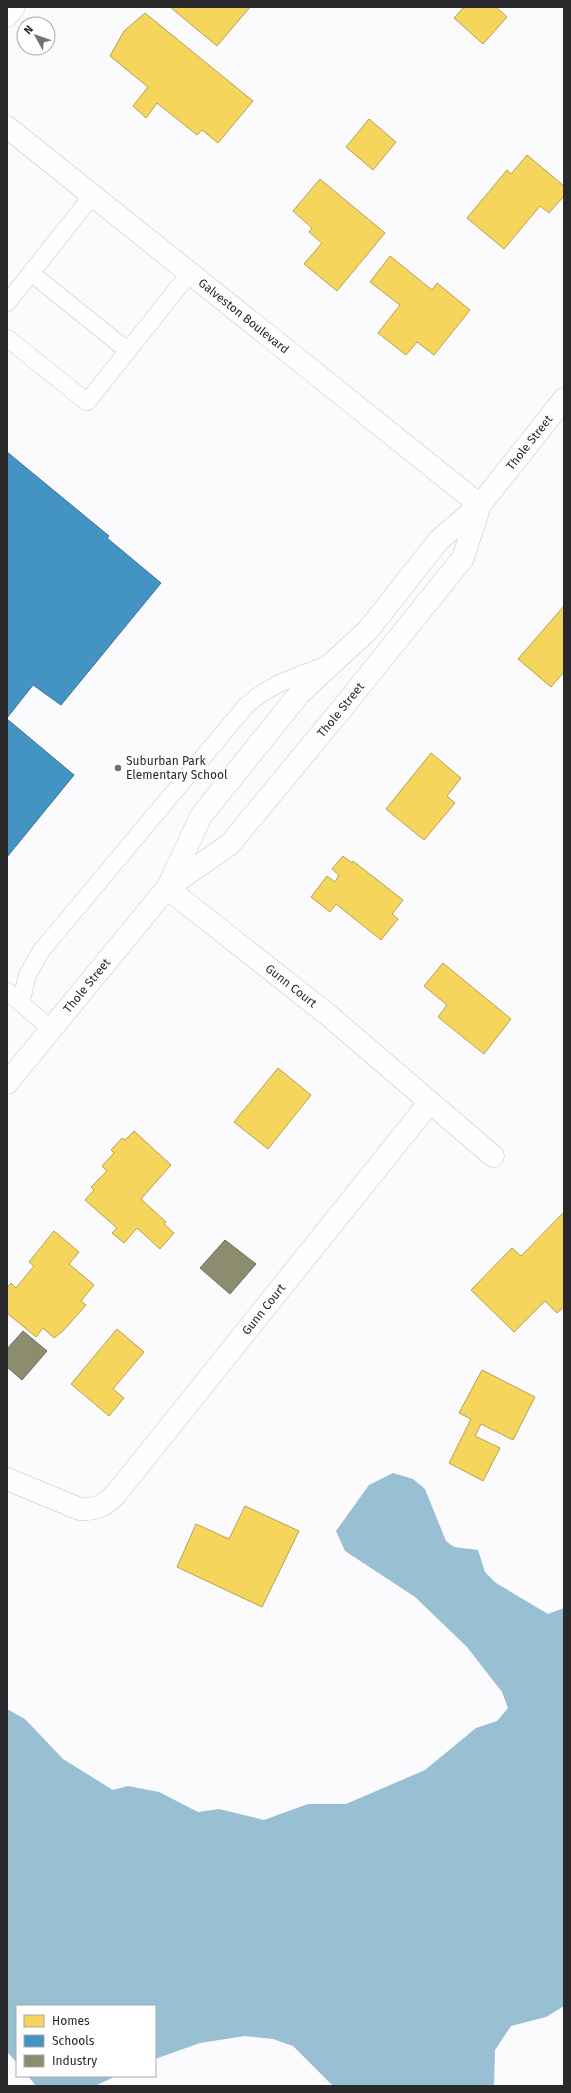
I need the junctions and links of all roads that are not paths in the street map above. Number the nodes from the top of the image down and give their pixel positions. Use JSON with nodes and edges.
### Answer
{"nodes":[{"id":1,"x":14,"y":7,"type":"edge"},
{"id":2,"x":7,"y":16,"type":"edge"},
{"id":3,"x":7,"y":127,"type":"edge"},
{"id":4,"x":92,"y":196,"type":"junction"},
{"id":5,"x":31,"y":273,"type":"junction"},
{"id":6,"x":189,"y":274,"type":"junction"},
{"id":7,"x":7,"y":303,"type":"edge"},
{"id":8,"x":7,"y":338,"type":"edge"},
{"id":9,"x":128,"y":351,"type":"junction"},
{"id":10,"x":564,"y":399,"type":"edge"},
{"id":11,"x":480,"y":505,"type":"junction"},
{"id":12,"x":335,"y":662,"type":"junction"},
{"id":13,"x":363,"y":683,"type":"junction"},
{"id":14,"x":167,"y":888,"type":"junction"},
{"id":15,"x":7,"y":991,"type":"edge"},
{"id":16,"x":21,"y":1003,"type":"junction"},
{"id":17,"x":51,"y":1029,"type":"junction"},
{"id":18,"x":7,"y":1083,"type":"edge"},
{"id":19,"x":430,"y":1102,"type":"junction"},
{"id":20,"x":493,"y":1156,"type":"dead end"},
{"id":21,"x":7,"y":1479,"type":"edge"}],
"edges":[{"from":1,"to":2,"type":"street"},
{"from":3,"to":4,"type":"street","name":"Galveston Boulevard"},
{"from":4,"to":5,"type":"lane"},
{"from":4,"to":6,"type":"street","name":"Galveston Boulevard"},
{"from":5,"to":7,"type":"lane"},
{"from":5,"to":9,"type":"lane"},
{"from":6,"to":9,"type":"lane"},
{"from":6,"to":11,"type":"street","name":"Galveston Boulevard"},
{"from":8,"to":9,"type":"lane"},
{"from":10,"to":11,"type":"street","name":"Thole Street"},
{"from":11,"to":12,"type":"street","name":"Thole Street"},
{"from":11,"to":13,"type":"street","name":"Thole Street"},
{"from":12,"to":13,"type":"street"},
{"from":12,"to":14,"type":"street","name":"Thole Street"},
{"from":12,"to":16,"type":"lane"},
{"from":13,"to":14,"type":"street","name":"Thole Street"},
{"from":14,"to":17,"type":"street","name":"Thole Street"},
{"from":14,"to":19,"type":"street","name":"Gunn Court"},
{"from":15,"to":16,"type":"lane"},
{"from":16,"to":17,"type":"lane"},
{"from":17,"to":18,"type":"street","name":"Thole Street"},
{"from":19,"to":20,"type":"street","name":"Gunn Court"},
{"from":19,"to":21,"type":"street","name":"Gunn Court"}]}
